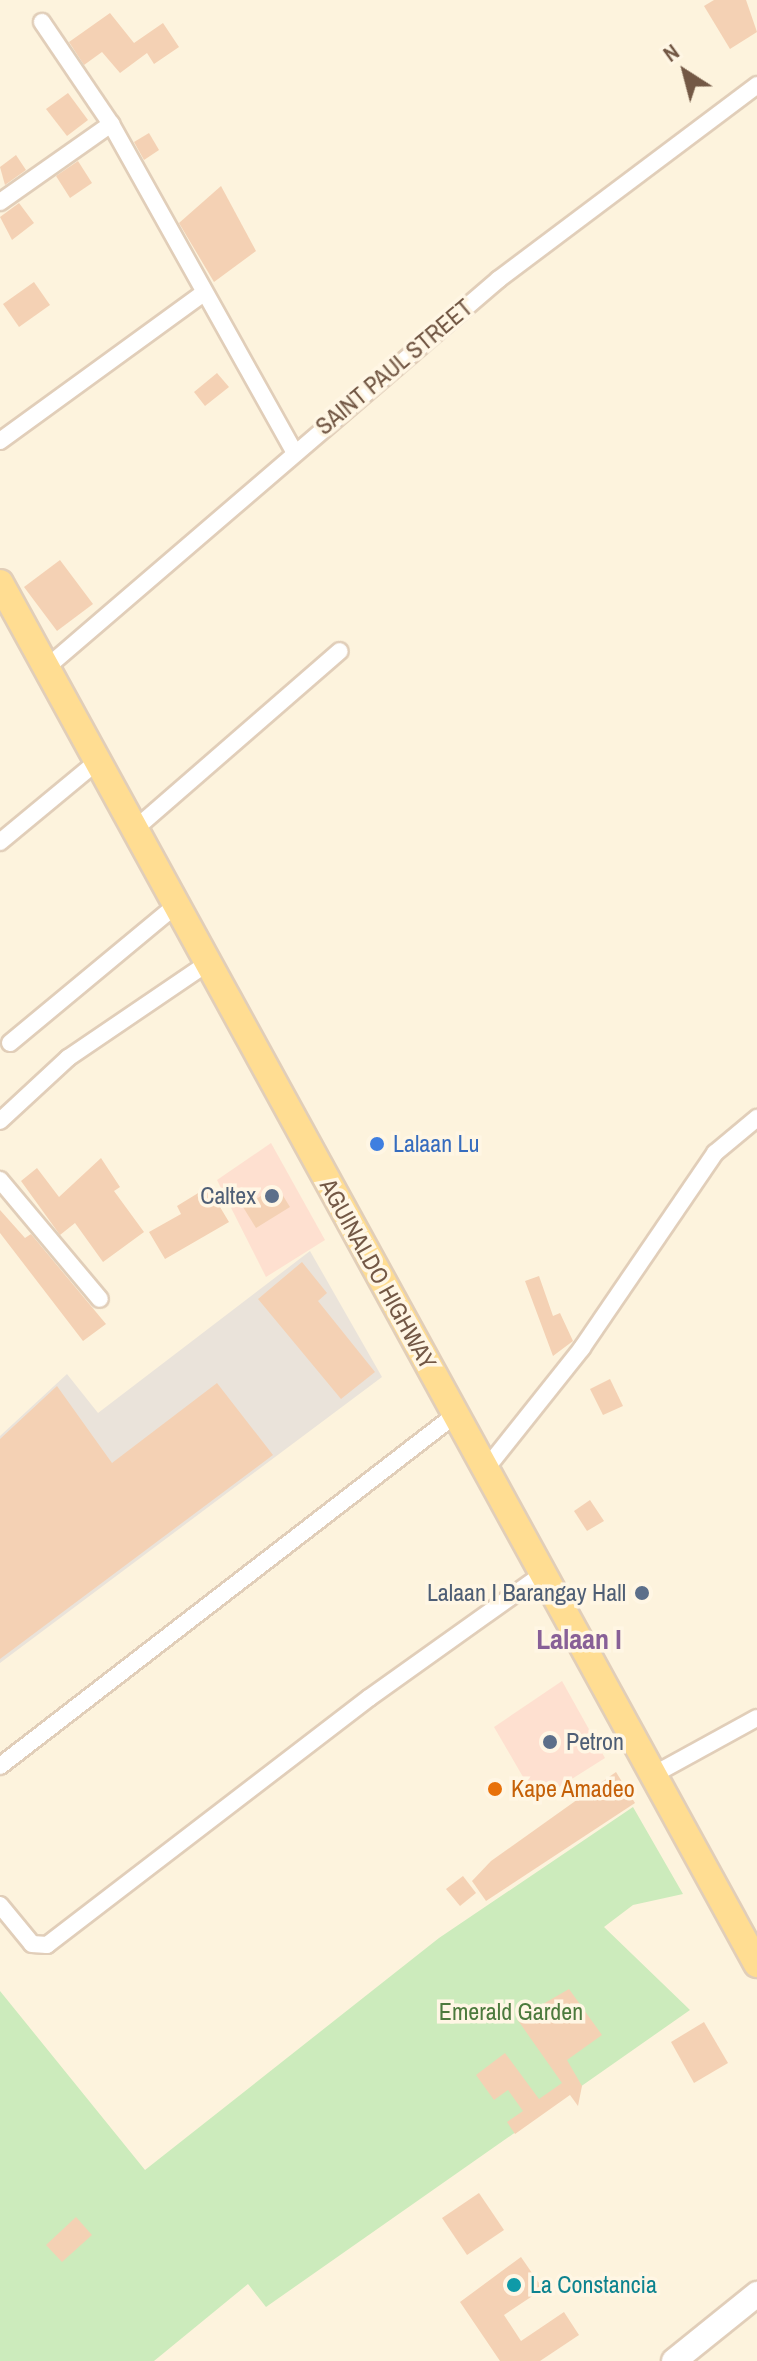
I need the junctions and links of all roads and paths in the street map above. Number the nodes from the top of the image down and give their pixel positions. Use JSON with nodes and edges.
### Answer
{"nodes":[{"id":1,"x":42,"y":22,"type":"dead end"},
{"id":2,"x":757,"y":85,"type":"edge"},
{"id":3,"x":111,"y":124,"type":"junction"},
{"id":4,"x":0,"y":202,"type":"edge"},
{"id":5,"x":202,"y":294,"type":"junction"},
{"id":6,"x":0,"y":441,"type":"edge"},
{"id":7,"x":294,"y":452,"type":"junction"},
{"id":8,"x":0,"y":583,"type":"edge"},
{"id":9,"x":340,"y":651,"type":"dead end"},
{"id":10,"x":46,"y":668,"type":"junction"},
{"id":11,"x":98,"y":761,"type":"junction"},
{"id":12,"x":135,"y":829,"type":"junction"},
{"id":13,"x":0,"y":842,"type":"edge"},
{"id":14,"x":175,"y":906,"type":"junction"},
{"id":15,"x":208,"y":963,"type":"junction"},
{"id":16,"x":10,"y":1043,"type":"dead end"},
{"id":17,"x":757,"y":1118,"type":"edge"},
{"id":18,"x":0,"y":1121,"type":"edge"},
{"id":19,"x":0,"y":1180,"type":"edge"},
{"id":20,"x":100,"y":1299,"type":"dead end"},
{"id":21,"x":455,"y":1415,"type":"junction"},
{"id":22,"x":485,"y":1470,"type":"junction"},
{"id":23,"x":543,"y":1574,"type":"junction"},
{"id":24,"x":757,"y":1718,"type":"edge"},
{"id":25,"x":0,"y":1766,"type":"edge"},
{"id":26,"x":655,"y":1774,"type":"junction"},
{"id":27,"x":0,"y":1905,"type":"edge"},
{"id":28,"x":757,"y":1964,"type":"edge"},
{"id":29,"x":757,"y":2294,"type":"edge"},
{"id":30,"x":674,"y":2361,"type":"edge"}],
"edges":[{"from":1,"to":3,"type":"street"},
{"from":2,"to":7,"type":"street","name":"SAINT PAUL STREET"},
{"from":3,"to":4,"type":"street"},
{"from":3,"to":5,"type":"street"},
{"from":5,"to":6,"type":"street"},
{"from":5,"to":7,"type":"street"},
{"from":7,"to":10,"type":"street","name":"SAINT PAUL STREET"},
{"from":8,"to":10,"type":"main road","name":"AGUINALDO HIGHWAY"},
{"from":9,"to":12,"type":"street"},
{"from":10,"to":11,"type":"main road","name":"AGUINALDO HIGHWAY"},
{"from":11,"to":12,"type":"main road","name":"AGUINALDO HIGHWAY"},
{"from":11,"to":13,"type":"street"},
{"from":12,"to":14,"type":"main road","name":"AGUINALDO HIGHWAY"},
{"from":14,"to":15,"type":"main road","name":"AGUINALDO HIGHWAY"},
{"from":14,"to":16,"type":"street"},
{"from":15,"to":18,"type":"street"},
{"from":15,"to":21,"type":"main road","name":"AGUINALDO HIGHWAY"},
{"from":17,"to":22,"type":"street"},
{"from":19,"to":20,"type":"street"},
{"from":21,"to":22,"type":"main road","name":"AGUINALDO HIGHWAY"},
{"from":21,"to":25,"type":"street"},
{"from":22,"to":23,"type":"main road","name":"AGUINALDO HIGHWAY"},
{"from":23,"to":26,"type":"main road","name":"AGUINALDO HIGHWAY"},
{"from":23,"to":27,"type":"street"},
{"from":24,"to":26,"type":"street"},
{"from":26,"to":28,"type":"main road","name":"AGUINALDO HIGHWAY"},
{"from":29,"to":30,"type":"street"}]}
